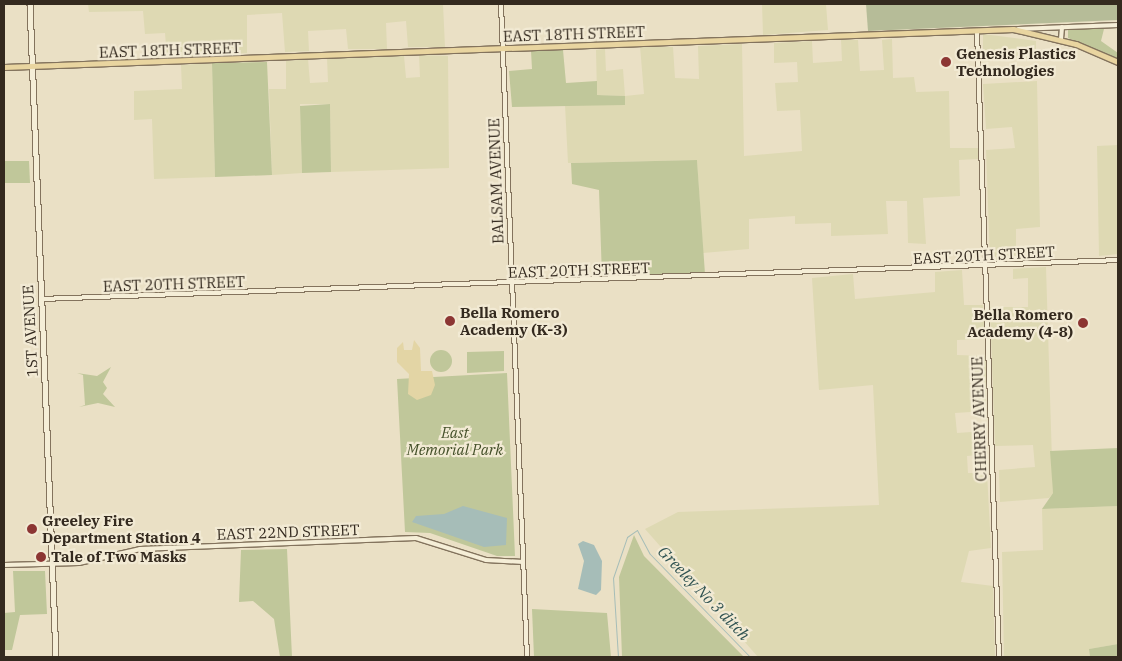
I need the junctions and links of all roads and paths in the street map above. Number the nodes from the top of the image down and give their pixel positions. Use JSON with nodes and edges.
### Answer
{"nodes":[{"id":1,"x":30,"y":4,"type":"edge"},
{"id":2,"x":501,"y":4,"type":"edge"},
{"id":3,"x":1118,"y":25,"type":"edge"},
{"id":4,"x":1062,"y":27,"type":"junction"},
{"id":5,"x":1013,"y":29,"type":"junction"},
{"id":6,"x":976,"y":30,"type":"junction"},
{"id":7,"x":1061,"y":39,"type":"junction"},
{"id":8,"x":502,"y":49,"type":"junction"},
{"id":9,"x":1118,"y":62,"type":"edge"},
{"id":10,"x":32,"y":64,"type":"junction"},
{"id":11,"x":4,"y":67,"type":"edge"},
{"id":12,"x":1118,"y":260,"type":"edge"},
{"id":13,"x":986,"y":265,"type":"junction"},
{"id":14,"x":510,"y":284,"type":"junction"},
{"id":15,"x":41,"y":299,"type":"junction"},
{"id":16,"x":523,"y":562,"type":"junction"},
{"id":17,"x":52,"y":564,"type":"junction"},
{"id":18,"x":4,"y":565,"type":"edge"},
{"id":19,"x":56,"y":657,"type":"edge"},
{"id":20,"x":527,"y":657,"type":"edge"},
{"id":21,"x":1000,"y":657,"type":"edge"}],
"edges":[{"from":1,"to":10,"type":"main road","name":"1ST AVENUE"},
{"from":2,"to":8,"type":"street","name":"BALSAM AVENUE"},
{"from":3,"to":4,"type":"street","name":"EAST 18TH STREET"},
{"from":4,"to":5,"type":"street","name":"EAST 18TH STREET"},
{"from":4,"to":7,"type":"street"},
{"from":5,"to":6,"type":"main road","name":"EAST 18TH STREET"},
{"from":5,"to":7,"type":"main road"},
{"from":6,"to":8,"type":"main road","name":"EAST 18TH STREET"},
{"from":6,"to":13,"type":"street","name":"CHERRY AVENUE"},
{"from":7,"to":9,"type":"main road"},
{"from":8,"to":10,"type":"main road","name":"EAST 18TH STREET"},
{"from":8,"to":14,"type":"street","name":"BALSAM AVENUE"},
{"from":10,"to":11,"type":"main road","name":"EAST 18TH STREET"},
{"from":10,"to":15,"type":"main road","name":"1ST AVENUE"},
{"from":12,"to":13,"type":"street","name":"EAST 20TH STREET"},
{"from":13,"to":14,"type":"street","name":"EAST 20TH STREET"},
{"from":13,"to":21,"type":"street","name":"CHERRY AVENUE"},
{"from":14,"to":15,"type":"street","name":"EAST 20TH STREET"},
{"from":14,"to":16,"type":"street","name":"BALSAM AVENUE"},
{"from":15,"to":17,"type":"main road","name":"1ST AVENUE"},
{"from":16,"to":17,"type":"street","name":"EAST 22ND STREET"},
{"from":16,"to":20,"type":"street","name":"BALSAM AVENUE"},
{"from":17,"to":18,"type":"street","name":"EAST 22ND STREET"},
{"from":17,"to":19,"type":"main road","name":"1ST AVENUE"}]}
